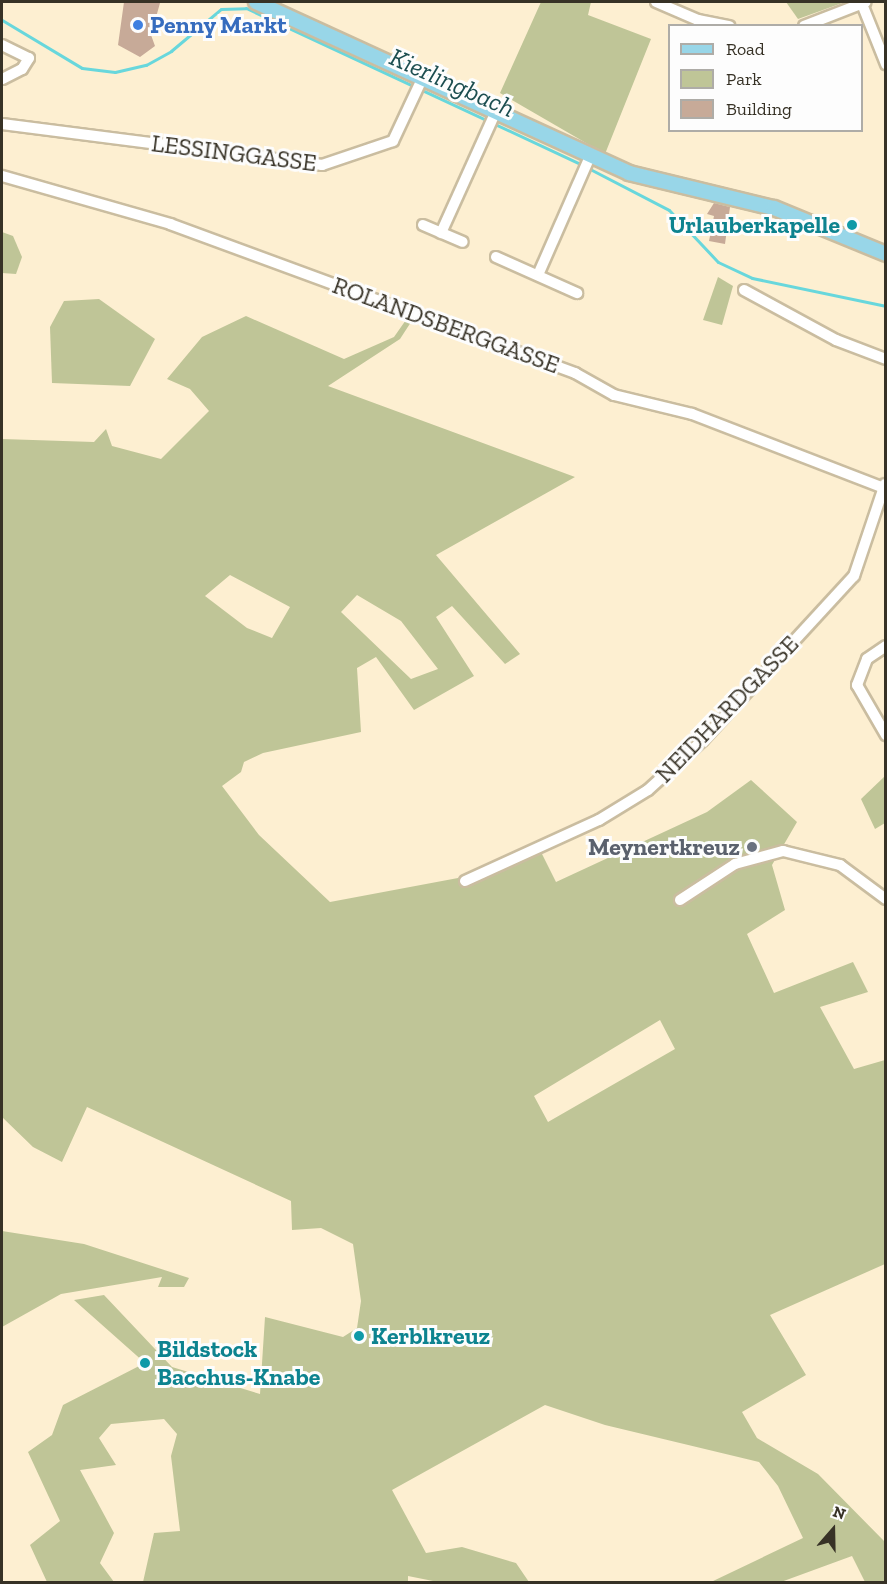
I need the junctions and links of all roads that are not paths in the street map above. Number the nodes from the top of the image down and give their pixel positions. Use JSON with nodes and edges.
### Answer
{"nodes":[{"id":1,"x":256,"y":2,"type":"edge"},
{"id":2,"x":656,"y":2,"type":"edge"},
{"id":3,"x":864,"y":3,"type":"edge"},
{"id":4,"x":719,"y":24,"type":"edge"},
{"id":5,"x":809,"y":24,"type":"edge"},
{"id":6,"x":2,"y":45,"type":"edge"},
{"id":7,"x":885,"y":64,"type":"edge"},
{"id":8,"x":2,"y":79,"type":"edge"},
{"id":9,"x":420,"y":85,"type":"junction"},
{"id":10,"x":495,"y":115,"type":"junction"},
{"id":11,"x":2,"y":124,"type":"edge"},
{"id":12,"x":590,"y":156,"type":"junction"},
{"id":13,"x":2,"y":176,"type":"edge"},
{"id":14,"x":423,"y":225,"type":"dead end"},
{"id":15,"x":441,"y":233,"type":"junction"},
{"id":16,"x":463,"y":242,"type":"dead end"},
{"id":17,"x":885,"y":254,"type":"edge"},
{"id":18,"x":496,"y":257,"type":"dead end"},
{"id":19,"x":538,"y":274,"type":"junction"},
{"id":20,"x":744,"y":290,"type":"dead end"},
{"id":21,"x":577,"y":293,"type":"dead end"},
{"id":22,"x":885,"y":359,"type":"edge"},
{"id":23,"x":885,"y":487,"type":"edge"},
{"id":24,"x":885,"y":646,"type":"edge"},
{"id":25,"x":885,"y":735,"type":"edge"},
{"id":26,"x":465,"y":881,"type":"dead end"},
{"id":27,"x":885,"y":899,"type":"edge"},
{"id":28,"x":680,"y":900,"type":"dead end"}],
"edges":[{"from":1,"to":9,"type":"main road"},
{"from":2,"to":4,"type":"street"},
{"from":3,"to":5,"type":"street"},
{"from":3,"to":7,"type":"street"},
{"from":6,"to":8,"type":"street"},
{"from":9,"to":10,"type":"main road"},
{"from":9,"to":11,"type":"street","name":"LESSINGGASSE"},
{"from":10,"to":12,"type":"main road"},
{"from":10,"to":15,"type":"street"},
{"from":12,"to":17,"type":"main road"},
{"from":12,"to":19,"type":"street"},
{"from":13,"to":23,"type":"street","name":"ROLANDSBERGGASSE"},
{"from":14,"to":15,"type":"street"},
{"from":15,"to":16,"type":"street"},
{"from":18,"to":19,"type":"street"},
{"from":19,"to":21,"type":"street"},
{"from":20,"to":22,"type":"street"},
{"from":23,"to":26,"type":"street","name":"NEIDHARDGASSE"},
{"from":24,"to":25,"type":"street"},
{"from":27,"to":28,"type":"street"}]}
